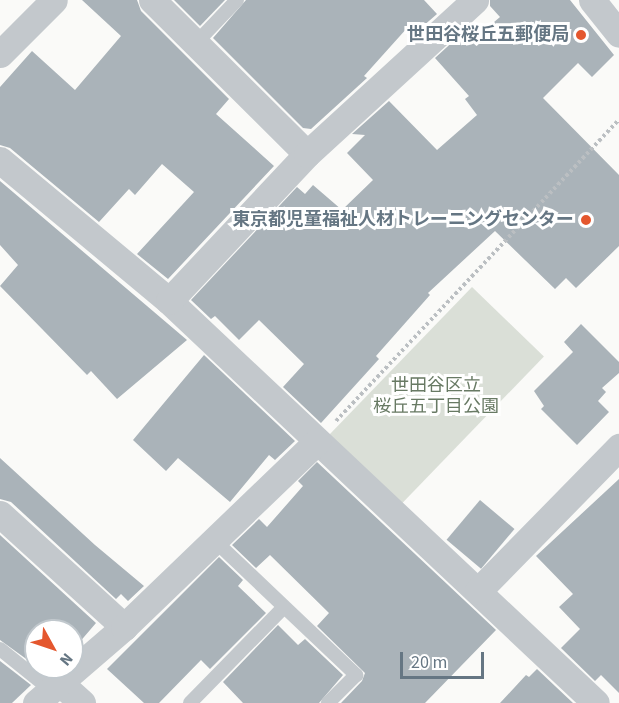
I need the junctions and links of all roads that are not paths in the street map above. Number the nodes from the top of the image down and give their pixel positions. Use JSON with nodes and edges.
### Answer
{"nodes":[{"id":1,"x":54,"y":0,"type":"edge"},
{"id":2,"x":153,"y":0,"type":"edge"},
{"id":3,"x":237,"y":0,"type":"edge"},
{"id":4,"x":475,"y":0,"type":"edge"},
{"id":5,"x":598,"y":2,"type":"edge"},
{"id":6,"x":619,"y":34,"type":"edge"},
{"id":7,"x":197,"y":42,"type":"junction"},
{"id":8,"x":0,"y":54,"type":"edge"},
{"id":9,"x":307,"y":154,"type":"junction"},
{"id":10,"x":0,"y":160,"type":"edge"},
{"id":11,"x":169,"y":301,"type":"junction"},
{"id":12,"x":317,"y":441,"type":"junction"},
{"id":13,"x":619,"y":447,"type":"edge"},
{"id":14,"x":0,"y":514,"type":"edge"},
{"id":15,"x":215,"y":541,"type":"junction"},
{"id":16,"x":478,"y":591,"type":"junction"},
{"id":17,"x":284,"y":607,"type":"junction"},
{"id":18,"x":124,"y":627,"type":"junction"},
{"id":19,"x":0,"y":649,"type":"edge"},
{"id":20,"x":49,"y":692,"type":"edge"},
{"id":21,"x":82,"y":703,"type":"edge"},
{"id":22,"x":190,"y":703,"type":"edge"},
{"id":23,"x":328,"y":703,"type":"edge"},
{"id":24,"x":596,"y":703,"type":"edge"}],
"edges":[{"from":1,"to":8,"type":"street"},
{"from":2,"to":7,"type":"street"},
{"from":3,"to":7,"type":"lane"},
{"from":4,"to":9,"type":"street"},
{"from":5,"to":6,"type":"street"},
{"from":7,"to":9,"type":"street"},
{"from":9,"to":11,"type":"street"},
{"from":10,"to":11,"type":"street"},
{"from":11,"to":12,"type":"street"},
{"from":12,"to":15,"type":"street"},
{"from":12,"to":16,"type":"street"},
{"from":13,"to":16,"type":"street"},
{"from":14,"to":18,"type":"street"},
{"from":15,"to":17,"type":"lane"},
{"from":15,"to":18,"type":"street"},
{"from":16,"to":24,"type":"street"},
{"from":17,"to":22,"type":"lane"},
{"from":17,"to":23,"type":"lane"},
{"from":18,"to":20,"type":"street"},
{"from":19,"to":20,"type":"lane"},
{"from":20,"to":21,"type":"street"}]}
